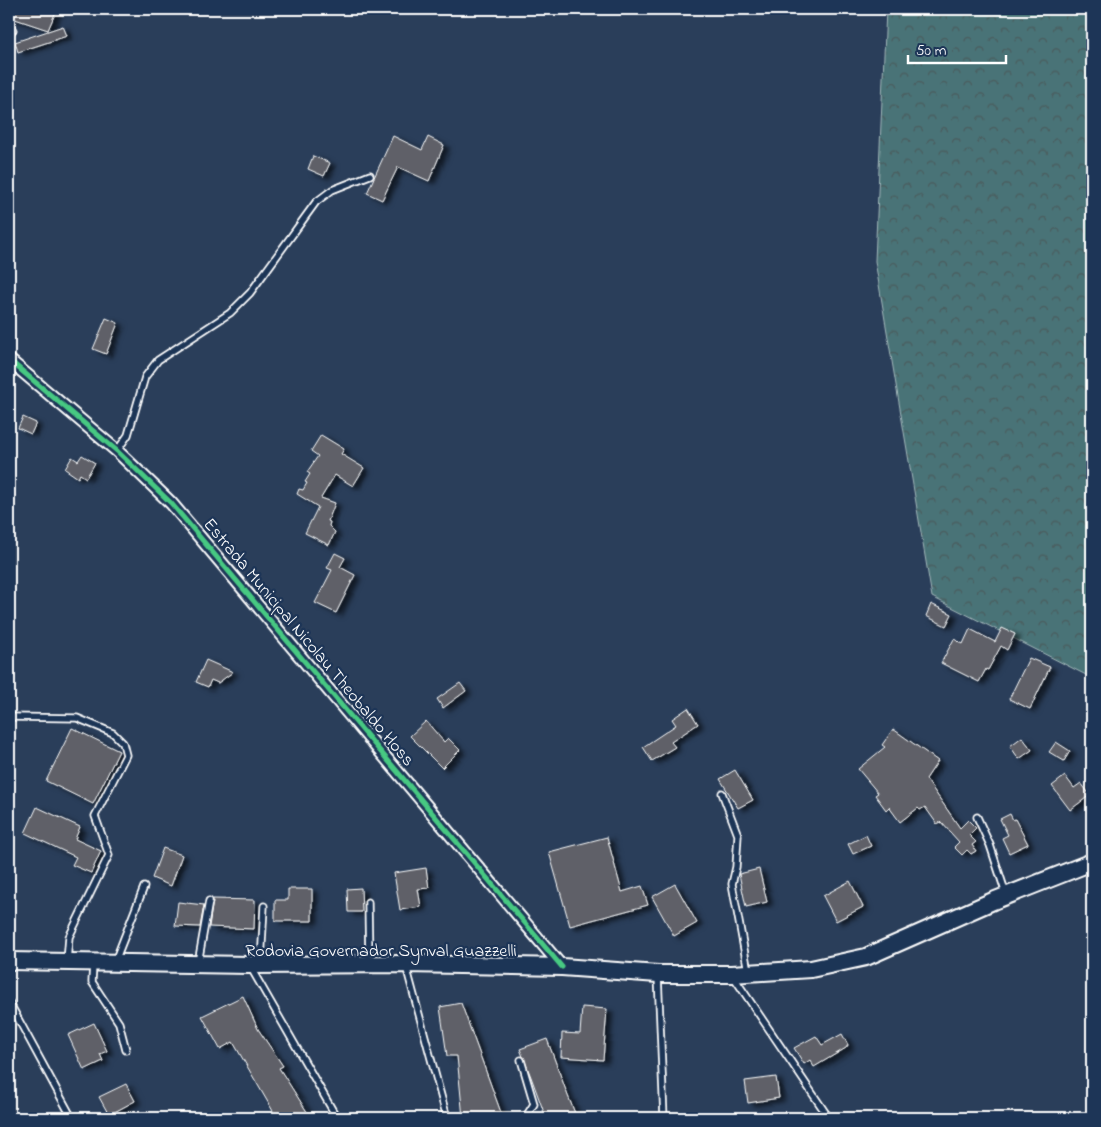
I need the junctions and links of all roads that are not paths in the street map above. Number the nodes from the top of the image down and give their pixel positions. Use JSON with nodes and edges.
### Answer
{"nodes":[{"id":1,"x":370,"y":175,"type":"dead end"},
{"id":2,"x":9,"y":360,"type":"edge"},
{"id":3,"x":118,"y":451,"type":"junction"},
{"id":4,"x":9,"y":717,"type":"edge"},
{"id":5,"x":722,"y":793,"type":"dead end"},
{"id":6,"x":977,"y":817,"type":"dead end"},
{"id":7,"x":1092,"y":862,"type":"edge"},
{"id":8,"x":144,"y":887,"type":"dead end"},
{"id":9,"x":1007,"y":896,"type":"junction"},
{"id":10,"x":209,"y":901,"type":"dead end"},
{"id":11,"x":368,"y":902,"type":"dead end"},
{"id":12,"x":264,"y":906,"type":"dead end"},
{"id":13,"x":9,"y":961,"type":"edge"},
{"id":14,"x":67,"y":962,"type":"junction"},
{"id":15,"x":93,"y":963,"type":"junction"},
{"id":16,"x":114,"y":963,"type":"junction"},
{"id":17,"x":369,"y":964,"type":"junction"},
{"id":18,"x":405,"y":964,"type":"junction"},
{"id":19,"x":198,"y":965,"type":"junction"},
{"id":20,"x":255,"y":965,"type":"junction"},
{"id":21,"x":562,"y":967,"type":"junction"},
{"id":22,"x":748,"y":973,"type":"junction"},
{"id":23,"x":658,"y":974,"type":"junction"},
{"id":24,"x":732,"y":974,"type":"junction"},
{"id":25,"x":9,"y":1002,"type":"edge"},
{"id":26,"x":126,"y":1050,"type":"dead end"},
{"id":27,"x":521,"y":1060,"type":"dead end"},
{"id":28,"x":72,"y":1118,"type":"edge"},
{"id":29,"x":337,"y":1118,"type":"edge"},
{"id":30,"x":448,"y":1118,"type":"edge"},
{"id":31,"x":524,"y":1118,"type":"edge"},
{"id":32,"x":664,"y":1118,"type":"edge"},
{"id":33,"x":829,"y":1118,"type":"edge"}],
"edges":[{"from":1,"to":3,"type":"lane"},
{"from":2,"to":3,"type":"street","name":"Estrada Municipal Nicolau Theobaldo Hoss"},
{"from":3,"to":21,"type":"street","name":"Estrada Municipal Nicolau Theobaldo Hoss"},
{"from":4,"to":14,"type":"lane"},
{"from":5,"to":22,"type":"lane"},
{"from":6,"to":9,"type":"lane"},
{"from":7,"to":9,"type":"main road","name":"Rodovia Governador Synval Guazzelli"},
{"from":8,"to":16,"type":"lane"},
{"from":9,"to":22,"type":"main road","name":"Rodovia Governador Synval Guazzelli"},
{"from":10,"to":19,"type":"lane"},
{"from":11,"to":17,"type":"lane"},
{"from":12,"to":20,"type":"lane"},
{"from":13,"to":14,"type":"main road","name":"Rodovia Governador Synval Guazzelli"},
{"from":14,"to":15,"type":"main road","name":"Rodovia Governador Synval Guazzelli"},
{"from":15,"to":16,"type":"main road","name":"Rodovia Governador Synval Guazzelli"},
{"from":15,"to":26,"type":"lane"},
{"from":16,"to":19,"type":"main road","name":"Rodovia Governador Synval Guazzelli"},
{"from":17,"to":18,"type":"main road","name":"Rodovia Governador Synval Guazzelli"},
{"from":17,"to":20,"type":"main road","name":"Rodovia Governador Synval Guazzelli"},
{"from":18,"to":21,"type":"main road","name":"Rodovia Governador Synval Guazzelli"},
{"from":18,"to":30,"type":"lane"},
{"from":19,"to":20,"type":"main road","name":"Rodovia Governador Synval Guazzelli"},
{"from":20,"to":29,"type":"lane"},
{"from":21,"to":23,"type":"main road","name":"Rodovia Governador Synval Guazzelli"},
{"from":22,"to":24,"type":"main road","name":"Rodovia Governador Synval Guazzelli"},
{"from":23,"to":24,"type":"main road","name":"Rodovia Governador Synval Guazzelli"},
{"from":23,"to":32,"type":"lane"},
{"from":24,"to":33,"type":"lane"},
{"from":25,"to":28,"type":"lane"},
{"from":27,"to":31,"type":"lane"}]}
